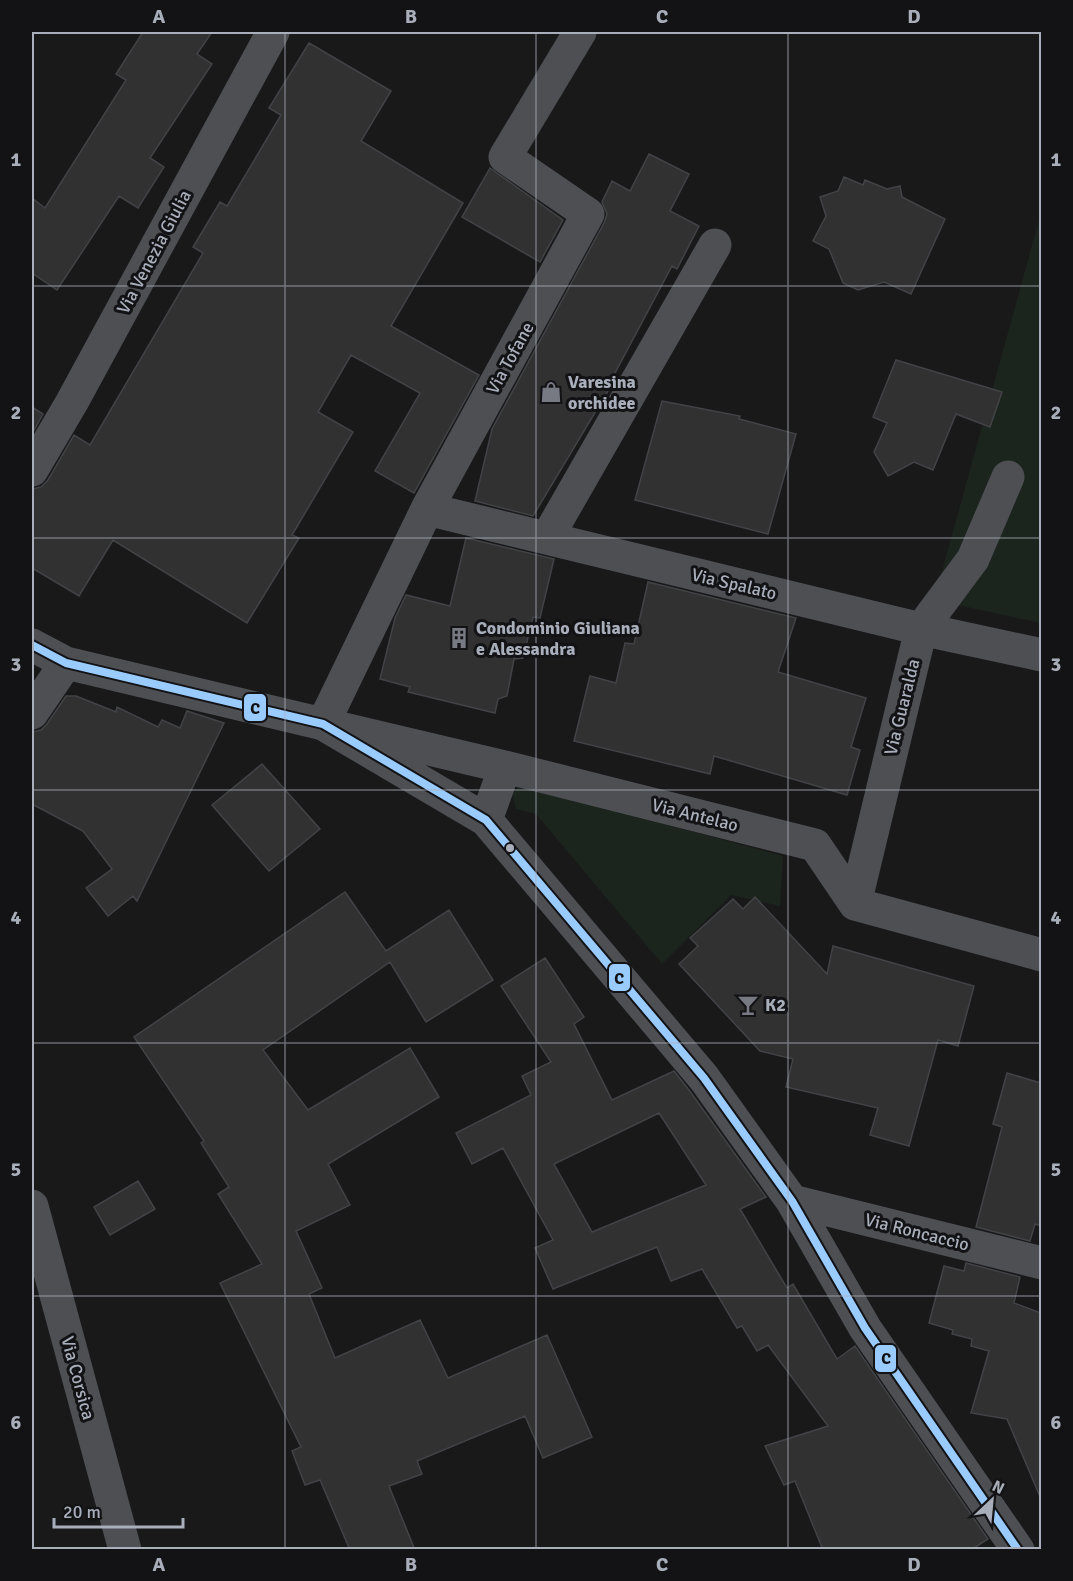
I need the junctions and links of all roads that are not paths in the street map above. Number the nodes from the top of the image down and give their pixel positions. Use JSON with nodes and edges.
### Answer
{"nodes":[{"id":1,"x":273,"y":32,"type":"edge"},
{"id":2,"x":580,"y":32,"type":"edge"},
{"id":3,"x":715,"y":245,"type":"dead end"},
{"id":4,"x":32,"y":470,"type":"edge"},
{"id":5,"x":1008,"y":477,"type":"dead end"},
{"id":6,"x":427,"y":508,"type":"junction"},
{"id":7,"x":547,"y":538,"type":"junction"},
{"id":8,"x":921,"y":629,"type":"junction"},
{"id":9,"x":32,"y":645,"type":"edge"},
{"id":10,"x":1041,"y":655,"type":"edge"},
{"id":11,"x":66,"y":663,"type":"junction"},
{"id":12,"x":32,"y":713,"type":"edge"},
{"id":13,"x":323,"y":724,"type":"junction"},
{"id":14,"x":505,"y":768,"type":"junction"},
{"id":15,"x":486,"y":820,"type":"junction"},
{"id":16,"x":855,"y":904,"type":"junction"},
{"id":17,"x":1041,"y":956,"type":"edge"},
{"id":18,"x":792,"y":1201,"type":"junction"},
{"id":19,"x":32,"y":1206,"type":"edge"},
{"id":20,"x":1041,"y":1263,"type":"edge"},
{"id":21,"x":125,"y":1550,"type":"edge"},
{"id":22,"x":1018,"y":1550,"type":"edge"}],
"edges":[{"from":1,"to":4,"type":"street","name":"Via Venezia Giulia"},
{"from":2,"to":6,"type":"street","name":"Via Tofane"},
{"from":3,"to":7,"type":"street"},
{"from":5,"to":8,"type":"street"},
{"from":6,"to":7,"type":"street","name":"Via Spalato"},
{"from":6,"to":13,"type":"street","name":"Via Tofane"},
{"from":7,"to":8,"type":"street","name":"Via Spalato"},
{"from":8,"to":10,"type":"street"},
{"from":8,"to":16,"type":"street","name":"Via Guaralda"},
{"from":9,"to":11,"type":"street","name":"Via Antelao"},
{"from":11,"to":12,"type":"street"},
{"from":11,"to":13,"type":"street","name":"Via Antelao"},
{"from":13,"to":14,"type":"street","name":"Via Antelao"},
{"from":13,"to":15,"type":"street"},
{"from":14,"to":15,"type":"street"},
{"from":14,"to":16,"type":"street","name":"Via Antelao"},
{"from":15,"to":18,"type":"street"},
{"from":16,"to":17,"type":"street"},
{"from":18,"to":20,"type":"street","name":"Via Roncaccio"},
{"from":18,"to":22,"type":"street"},
{"from":19,"to":21,"type":"street","name":"Via Corsica"}]}
